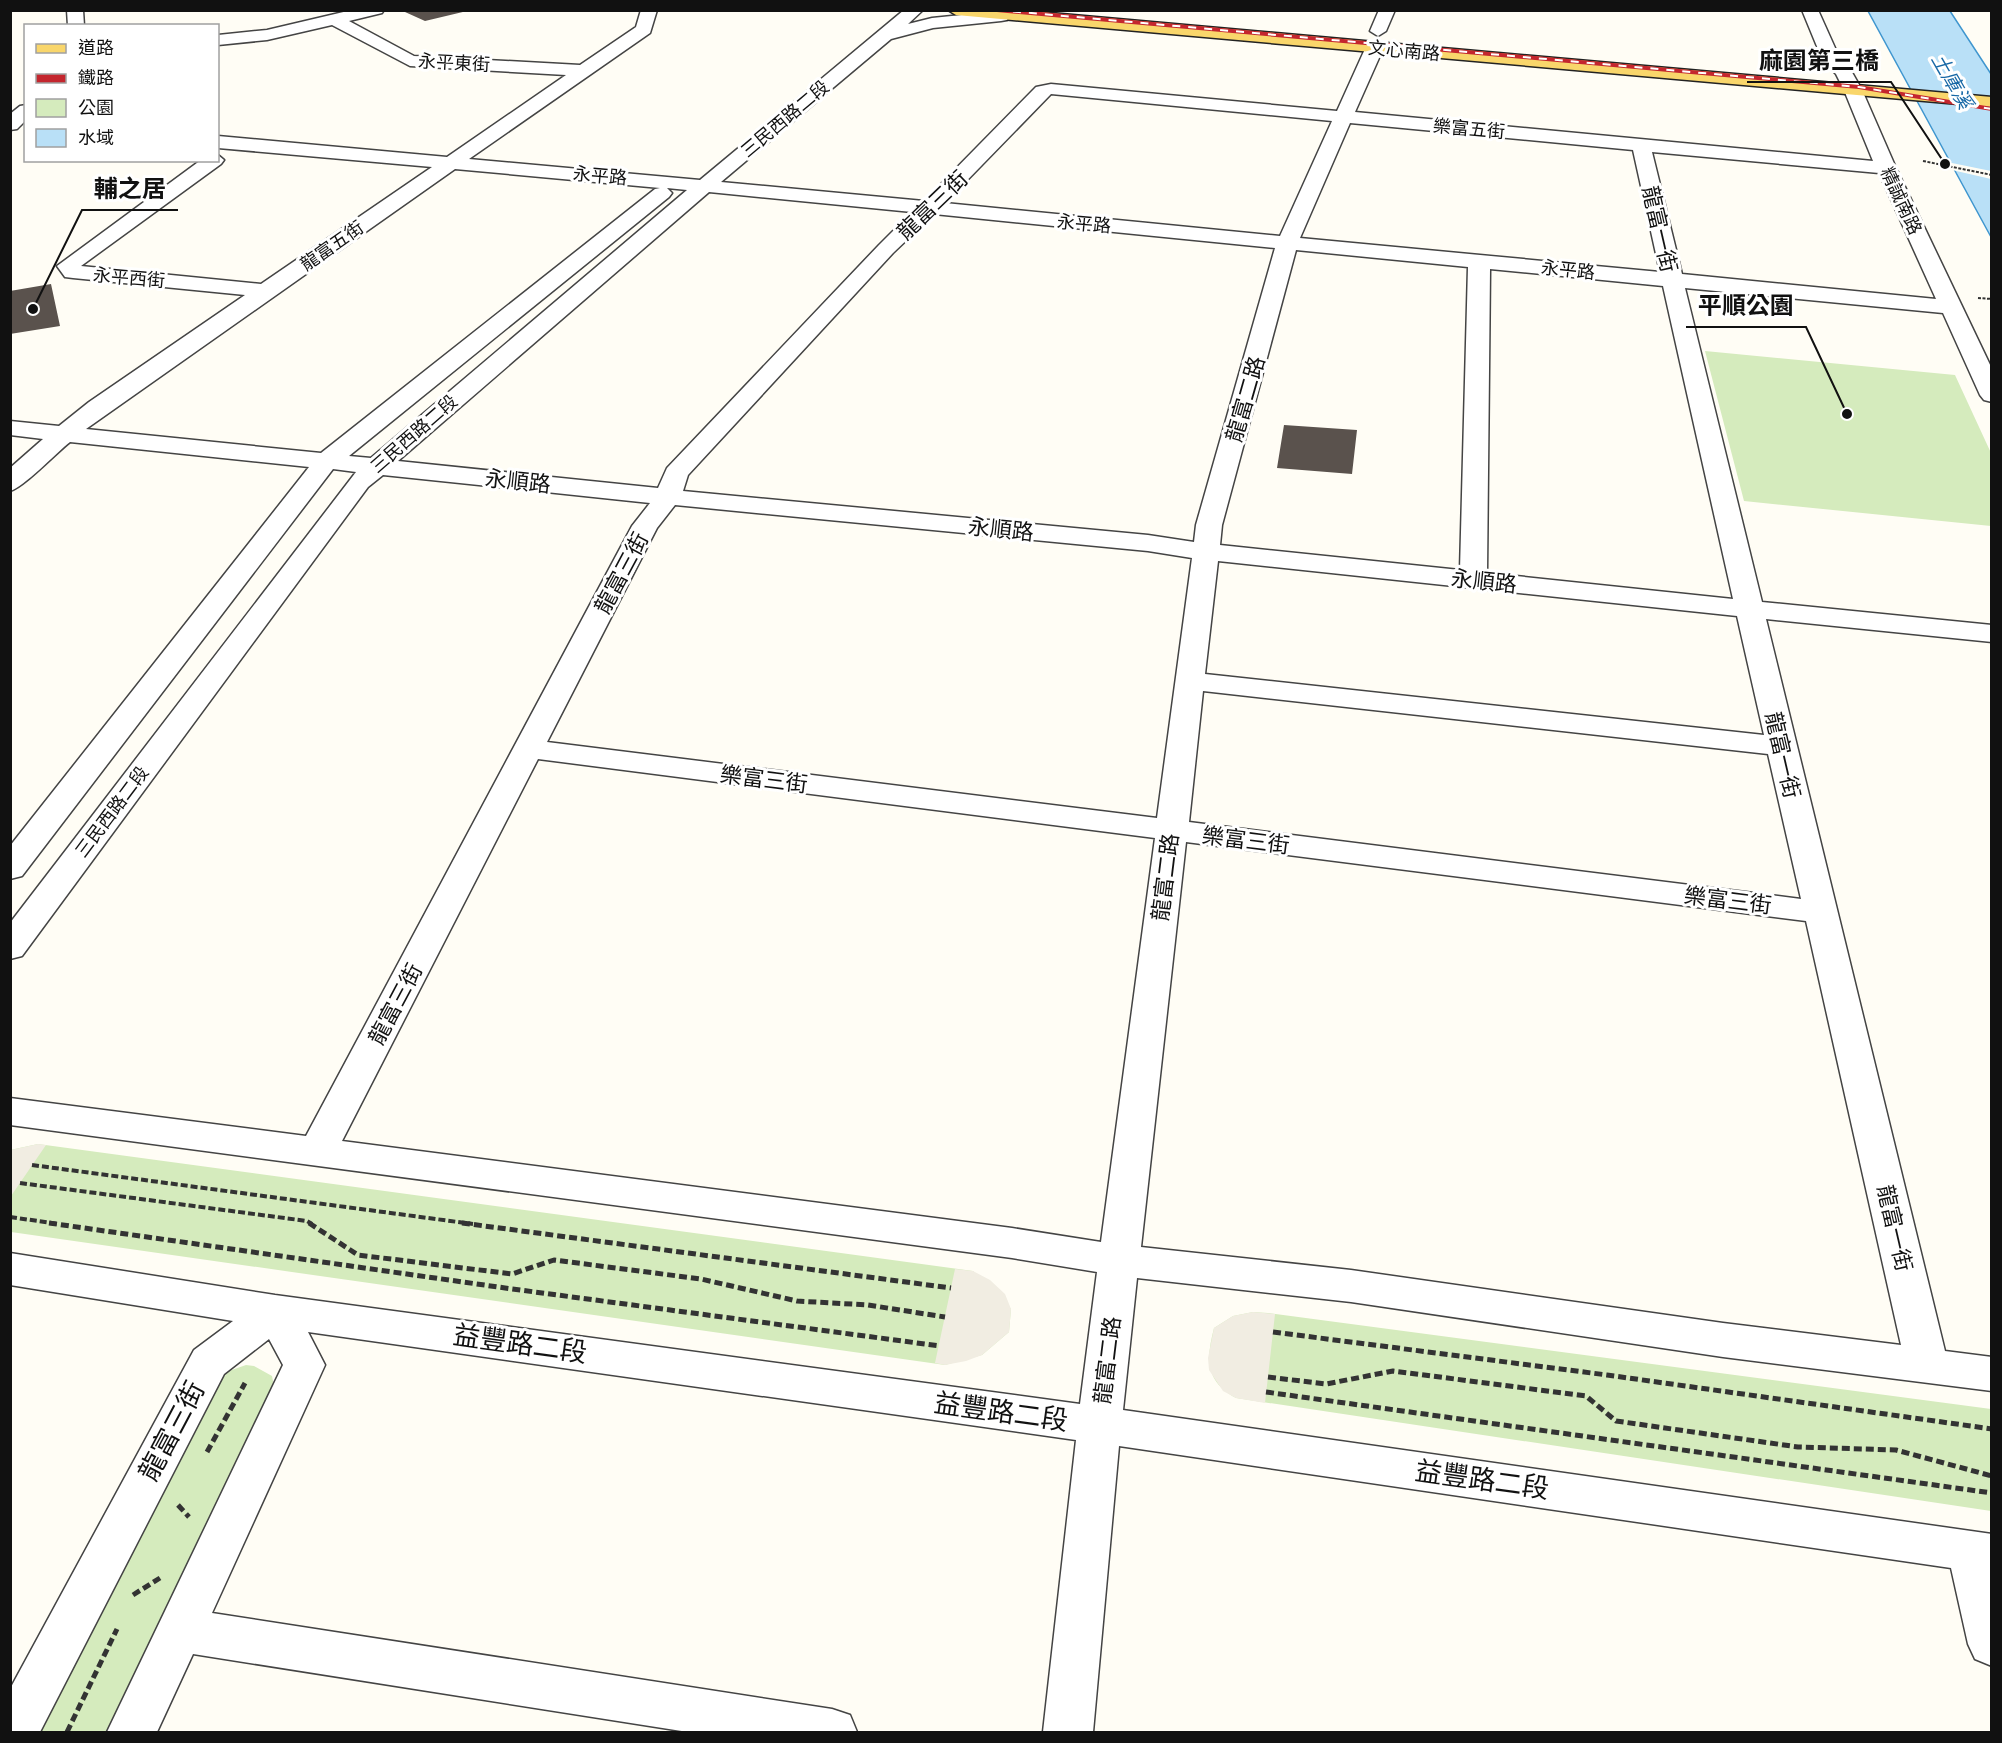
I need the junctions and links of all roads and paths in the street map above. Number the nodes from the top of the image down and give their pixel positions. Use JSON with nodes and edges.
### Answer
{"nodes":[{"id":1,"x":376,"y":10,"type":"edge"},
{"id":2,"x":649,"y":10,"type":"edge"},
{"id":3,"x":915,"y":10,"type":"edge"},
{"id":4,"x":956,"y":10,"type":"edge"},
{"id":5,"x":1129,"y":10,"type":"edge"},
{"id":6,"x":1387,"y":10,"type":"edge"},
{"id":7,"x":1810,"y":10,"type":"edge"},
{"id":8,"x":1001,"y":16,"type":"junction"},
{"id":9,"x":335,"y":20,"type":"junction"},
{"id":10,"x":885,"y":36,"type":"junction"},
{"id":11,"x":219,"y":40,"type":"edge"},
{"id":12,"x":1376,"y":40,"type":"junction"},
{"id":13,"x":1581,"y":49,"type":"dead end"},
{"id":14,"x":1819,"y":69,"type":"dead end"},
{"id":15,"x":584,"y":71,"type":"junction"},
{"id":16,"x":1843,"y":71,"type":"junction"},
{"id":17,"x":1866,"y":73,"type":"dead end"},
{"id":18,"x":1051,"y":89,"type":"joint"},
{"id":19,"x":1853,"y":90,"type":"junction"},
{"id":20,"x":1992,"y":102,"type":"edge"},
{"id":21,"x":1343,"y":117,"type":"junction"},
{"id":22,"x":228,"y":143,"type":"edge"},
{"id":23,"x":1641,"y":146,"type":"junction"},
{"id":24,"x":1923,"y":161,"type":"dead end"},
{"id":25,"x":212,"y":162,"type":"edge"},
{"id":26,"x":453,"y":162,"type":"junction"},
{"id":27,"x":692,"y":167,"type":"dead end"},
{"id":28,"x":1886,"y":168,"type":"junction"},
{"id":29,"x":1992,"y":175,"type":"edge"},
{"id":30,"x":673,"y":183,"type":"junction"},
{"id":31,"x":703,"y":187,"type":"junction"},
{"id":32,"x":927,"y":209,"type":"junction"},
{"id":33,"x":1287,"y":243,"type":"junction"},
{"id":34,"x":1479,"y":261,"type":"junction"},
{"id":35,"x":1672,"y":280,"type":"junction"},
{"id":36,"x":266,"y":291,"type":"junction"},
{"id":37,"x":1950,"y":307,"type":"junction"},
{"id":38,"x":1992,"y":395,"type":"edge"},
{"id":39,"x":10,"y":428,"type":"edge"},
{"id":40,"x":65,"y":434,"type":"junction"},
{"id":41,"x":327,"y":461,"type":"junction"},
{"id":42,"x":376,"y":466,"type":"junction"},
{"id":43,"x":10,"y":483,"type":"edge"},
{"id":44,"x":668,"y":496,"type":"junction"},
{"id":45,"x":1207,"y":552,"type":"junction"},
{"id":46,"x":1473,"y":580,"type":"junction"},
{"id":47,"x":1748,"y":609,"type":"junction"},
{"id":48,"x":1992,"y":634,"type":"edge"},
{"id":49,"x":1190,"y":681,"type":"junction"},
{"id":50,"x":1781,"y":746,"type":"junction"},
{"id":51,"x":528,"y":749,"type":"junction"},
{"id":52,"x":1171,"y":830,"type":"junction"},
{"id":53,"x":10,"y":869,"type":"edge"},
{"id":54,"x":1820,"y":912,"type":"junction"},
{"id":55,"x":10,"y":948,"type":"edge"},
{"id":56,"x":10,"y":1111,"type":"edge"},
{"id":57,"x":317,"y":1152,"type":"junction"},
{"id":58,"x":32,"y":1165,"type":"dead end"},
{"id":59,"x":20,"y":1183,"type":"dead end"},
{"id":60,"x":10,"y":1217,"type":"edge"},
{"id":61,"x":1119,"y":1260,"type":"junction"},
{"id":62,"x":10,"y":1269,"type":"edge"},
{"id":63,"x":951,"y":1288,"type":"dead end"},
{"id":64,"x":275,"y":1311,"type":"junction"},
{"id":65,"x":945,"y":1317,"type":"dead end"},
{"id":66,"x":1273,"y":1332,"type":"dead end"},
{"id":67,"x":940,"y":1346,"type":"dead end"},
{"id":68,"x":1927,"y":1365,"type":"junction"},
{"id":69,"x":1992,"y":1374,"type":"edge"},
{"id":70,"x":1268,"y":1377,"type":"dead end"},
{"id":71,"x":1266,"y":1392,"type":"dead end"},
{"id":72,"x":1099,"y":1425,"type":"junction"},
{"id":73,"x":1992,"y":1429,"type":"edge"},
{"id":74,"x":1992,"y":1476,"type":"edge"},
{"id":75,"x":1992,"y":1493,"type":"edge"},
{"id":76,"x":1981,"y":1553,"type":"edge"},
{"id":77,"x":181,"y":1630,"type":"junction"},
{"id":78,"x":1992,"y":1644,"type":"edge"},
{"id":79,"x":14,"y":1732,"type":"edge"},
{"id":80,"x":132,"y":1732,"type":"edge"},
{"id":81,"x":832,"y":1732,"type":"edge"},
{"id":82,"x":1068,"y":1732,"type":"edge"}],
"edges":[{"from":1,"to":9,"type":"street"},
{"from":2,"to":15,"type":"street","name":"龍富五街"},
{"from":3,"to":10,"type":"street","name":"三民西路二段"},
{"from":4,"to":8,"type":"main road","name":"文心南路"},
{"from":5,"to":12,"type":"main road","name":"文心南路"},
{"from":6,"to":12,"type":"street","name":"龍富二路"},
{"from":7,"to":16,"type":"street","name":"精誠南路"},
{"from":8,"to":10,"type":"street"},
{"from":8,"to":12,"type":"main road","name":"文心南路"},
{"from":9,"to":11,"type":"street"},
{"from":9,"to":15,"type":"street","name":"永平東街"},
{"from":10,"to":31,"type":"street","name":"三民西路二段"},
{"from":12,"to":13,"type":"main road","name":"文心南路"},
{"from":12,"to":19,"type":"main road","name":"文心南路"},
{"from":12,"to":21,"type":"street","name":"龍富二路"},
{"from":14,"to":16,"type":"main road"},
{"from":15,"to":26,"type":"street","name":"龍富五街"},
{"from":16,"to":17,"type":"main road"},
{"from":16,"to":19,"type":"street","name":"精誠南路"},
{"from":18,"to":21,"type":"street","name":"樂富五街"},
{"from":18,"to":32,"type":"street","name":"龍富三街"},
{"from":19,"to":20,"type":"main road","name":"文心南路"},
{"from":19,"to":28,"type":"street","name":"精誠南路"},
{"from":21,"to":23,"type":"street","name":"樂富五街"},
{"from":21,"to":33,"type":"street","name":"龍富二路"},
{"from":22,"to":26,"type":"street","name":"永平路"},
{"from":23,"to":28,"type":"street","name":"樂富五街"},
{"from":23,"to":35,"type":"street","name":"龍富一街"},
{"from":24,"to":29,"type":"path"},
{"from":25,"to":36,"type":"street","name":"永平西街"},
{"from":26,"to":30,"type":"street","name":"永平路"},
{"from":26,"to":36,"type":"street","name":"龍富五街"},
{"from":27,"to":30,"type":"street","name":"三民西路二段"},
{"from":28,"to":37,"type":"street","name":"精誠南路"},
{"from":30,"to":31,"type":"street","name":"永平路"},
{"from":30,"to":41,"type":"street","name":"三民西路二段"},
{"from":31,"to":32,"type":"street","name":"永平路"},
{"from":31,"to":42,"type":"street","name":"三民西路二段"},
{"from":32,"to":33,"type":"street","name":"永平路"},
{"from":32,"to":44,"type":"street","name":"龍富三街"},
{"from":33,"to":34,"type":"street","name":"永平路"},
{"from":33,"to":45,"type":"street","name":"龍富二路"},
{"from":34,"to":35,"type":"street","name":"永平路"},
{"from":34,"to":46,"type":"street"},
{"from":35,"to":37,"type":"street","name":"永平路"},
{"from":35,"to":47,"type":"street","name":"龍富一街"},
{"from":36,"to":40,"type":"street","name":"龍富五街"},
{"from":37,"to":38,"type":"street","name":"精誠南路"},
{"from":39,"to":40,"type":"street","name":"永順路"},
{"from":40,"to":41,"type":"street","name":"永順路"},
{"from":40,"to":43,"type":"street","name":"龍富五街"},
{"from":41,"to":42,"type":"street","name":"永順路"},
{"from":41,"to":53,"type":"street","name":"三民西路二段"},
{"from":42,"to":44,"type":"street","name":"永順路"},
{"from":42,"to":55,"type":"street","name":"三民西路二段"},
{"from":44,"to":45,"type":"street","name":"永順路"},
{"from":44,"to":51,"type":"street","name":"龍富三街"},
{"from":45,"to":46,"type":"street","name":"永順路"},
{"from":45,"to":49,"type":"street","name":"龍富二路"},
{"from":46,"to":47,"type":"street","name":"永順路"},
{"from":47,"to":48,"type":"street","name":"永順路"},
{"from":47,"to":50,"type":"street","name":"龍富一街"},
{"from":49,"to":50,"type":"street"},
{"from":49,"to":52,"type":"street","name":"龍富二路"},
{"from":50,"to":54,"type":"street","name":"龍富一街"},
{"from":51,"to":52,"type":"street","name":"樂富三街"},
{"from":51,"to":57,"type":"street","name":"龍富三街"},
{"from":52,"to":54,"type":"street","name":"樂富三街"},
{"from":52,"to":61,"type":"street","name":"龍富二路"},
{"from":54,"to":68,"type":"street","name":"龍富一街"},
{"from":56,"to":57,"type":"street"},
{"from":57,"to":61,"type":"street"},
{"from":58,"to":63,"type":"path"},
{"from":59,"to":65,"type":"path"},
{"from":60,"to":67,"type":"path"},
{"from":61,"to":68,"type":"street"},
{"from":61,"to":72,"type":"street","name":"龍富二路"},
{"from":62,"to":64,"type":"street","name":"益豐路二段"},
{"from":64,"to":72,"type":"street","name":"益豐路二段"},
{"from":64,"to":77,"type":"street"},
{"from":64,"to":79,"type":"street","name":"龍富三街"},
{"from":66,"to":73,"type":"path"},
{"from":68,"to":69,"type":"street"},
{"from":70,"to":74,"type":"path"},
{"from":71,"to":75,"type":"path"},
{"from":72,"to":76,"type":"street","name":"益豐路二段"},
{"from":72,"to":82,"type":"street","name":"龍富二路"},
{"from":76,"to":78,"type":"street"},
{"from":77,"to":80,"type":"street"},
{"from":77,"to":81,"type":"street"}]}
